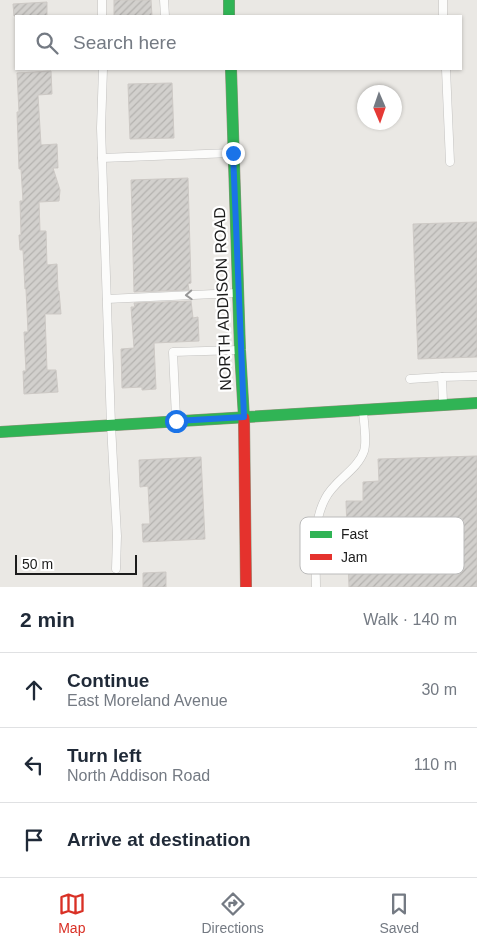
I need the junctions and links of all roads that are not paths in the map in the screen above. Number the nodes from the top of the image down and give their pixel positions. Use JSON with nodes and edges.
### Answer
{"nodes":[{"id":1,"x":102,"y":0,"type":"edge"},
{"id":2,"x":164,"y":0,"type":"edge"},
{"id":3,"x":229,"y":0,"type":"edge"},
{"id":4,"x":443,"y":0,"type":"edge"},
{"id":5,"x":102,"y":15,"type":"edge"},
{"id":6,"x":165,"y":15,"type":"edge"},
{"id":7,"x":229,"y":15,"type":"edge"},
{"id":8,"x":443,"y":15,"type":"edge"},
{"id":9,"x":103,"y":70,"type":"edge"},
{"id":10,"x":231,"y":70,"type":"edge"},
{"id":11,"x":446,"y":70,"type":"edge"},
{"id":12,"x":233,"y":153,"type":"junction"},
{"id":13,"x":102,"y":158,"type":"junction"},
{"id":14,"x":450,"y":162,"type":"dead end"},
{"id":15,"x":238,"y":293,"type":"junction"},
{"id":16,"x":107,"y":299,"type":"junction"},
{"id":17,"x":240,"y":350,"type":"junction"},
{"id":18,"x":477,"y":376,"type":"edge"},
{"id":19,"x":442,"y":377,"type":"junction"},
{"id":20,"x":410,"y":378,"type":"dead end"},
{"id":21,"x":477,"y":403,"type":"edge"},
{"id":22,"x":443,"y":405,"type":"junction"},
{"id":23,"x":363,"y":410,"type":"junction"},
{"id":24,"x":244,"y":417,"type":"junction"},
{"id":25,"x":176,"y":421,"type":"junction"},
{"id":26,"x":111,"y":424,"type":"junction"},
{"id":27,"x":0,"y":432,"type":"edge"},
{"id":28,"x":318,"y":517,"type":"edge"},
{"id":29,"x":116,"y":569,"type":"dead end"},
{"id":30,"x":316,"y":574,"type":"edge"},
{"id":31,"x":246,"y":587,"type":"edge"},
{"id":32,"x":316,"y":587,"type":"edge"}],
"edges":[{"from":1,"to":5,"type":"lane"},
{"from":2,"to":6,"type":"lane"},
{"from":3,"to":7,"type":"street"},
{"from":4,"to":8,"type":"lane"},
{"from":9,"to":13,"type":"lane"},
{"from":10,"to":12,"type":"street","name":"NORTH ADDISON ROAD"},
{"from":11,"to":14,"type":"lane"},
{"from":12,"to":13,"type":"lane"},
{"from":12,"to":15,"type":"street","name":"NORTH ADDISON ROAD"},
{"from":13,"to":16,"type":"lane"},
{"from":15,"to":16,"type":"lane","one_way":true},
{"from":15,"to":17,"type":"street","name":"NORTH ADDISON ROAD"},
{"from":16,"to":26,"type":"lane"},
{"from":17,"to":24,"type":"street","name":"NORTH ADDISON ROAD"},
{"from":17,"to":25,"type":"lane"},
{"from":18,"to":19,"type":"lane"},
{"from":19,"to":20,"type":"lane"},
{"from":19,"to":22,"type":"lane"},
{"from":21,"to":22,"type":"street"},
{"from":22,"to":23,"type":"street"},
{"from":23,"to":24,"type":"street"},
{"from":23,"to":28,"type":"lane"},
{"from":24,"to":25,"type":"street"},
{"from":24,"to":31,"type":"street","name":"NORTH ADDISON ROAD"},
{"from":25,"to":26,"type":"street"},
{"from":26,"to":27,"type":"street"},
{"from":26,"to":29,"type":"lane"},
{"from":30,"to":32,"type":"lane"}]}
